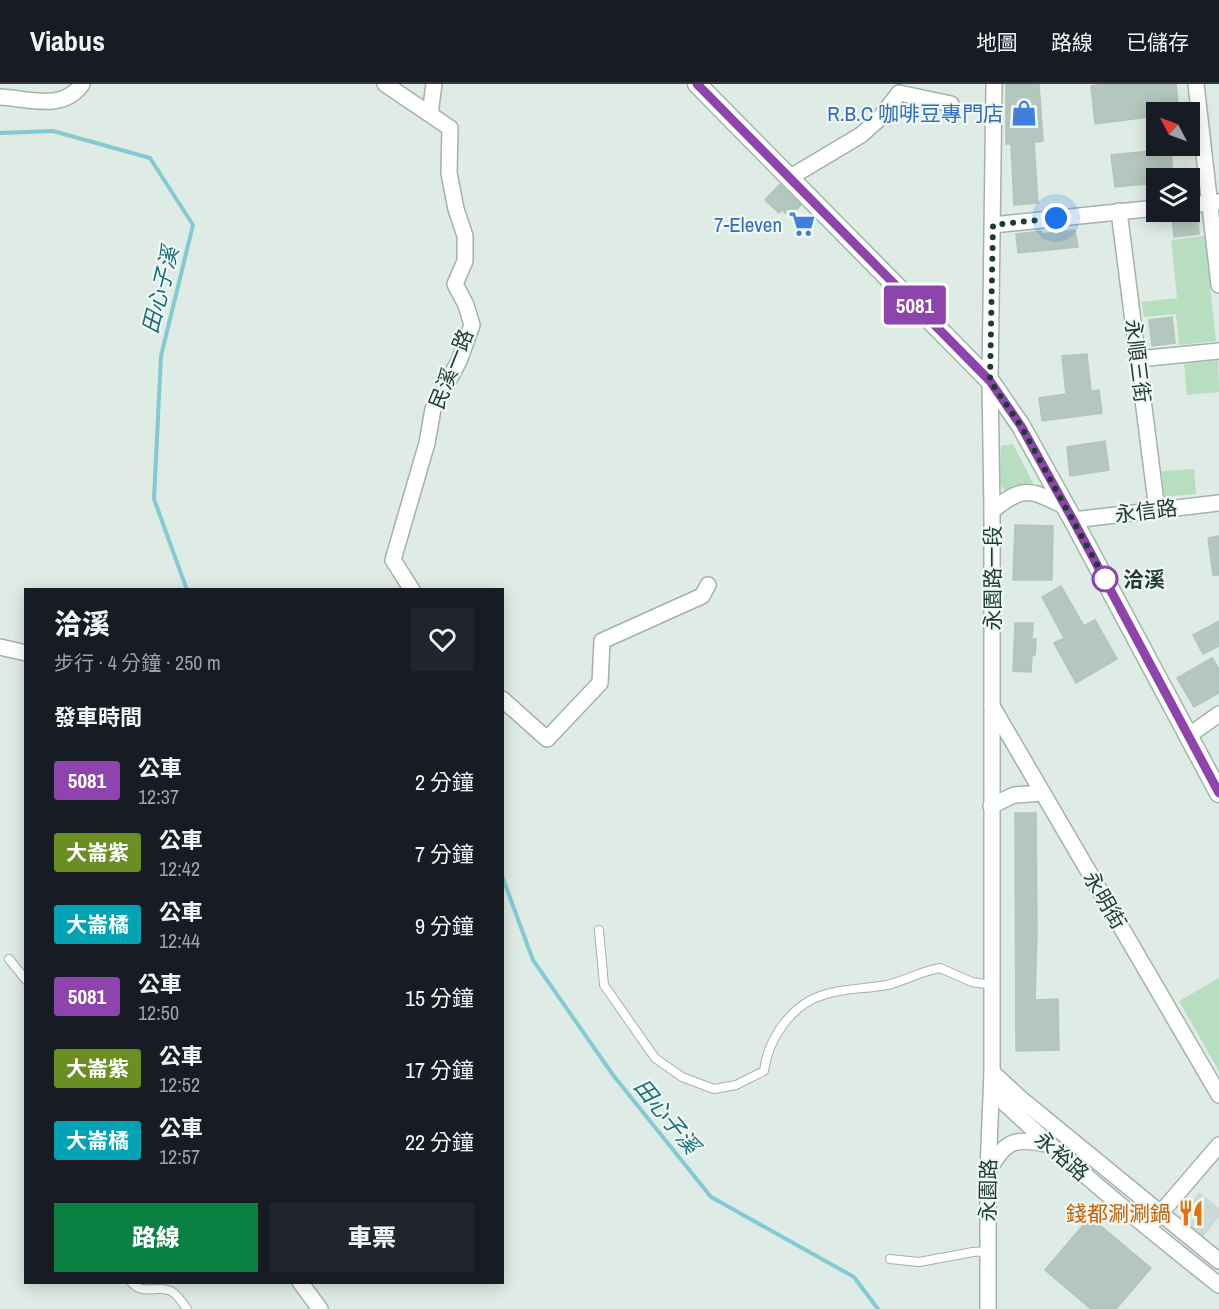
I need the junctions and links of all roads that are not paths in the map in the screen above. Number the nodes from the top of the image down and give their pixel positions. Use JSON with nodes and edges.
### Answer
{"nodes":[{"id":1,"x":82,"y":84,"type":"edge"},
{"id":2,"x":385,"y":84,"type":"edge"},
{"id":3,"x":434,"y":84,"type":"edge"},
{"id":4,"x":697,"y":84,"type":"edge"},
{"id":5,"x":994,"y":84,"type":"edge"},
{"id":6,"x":1196,"y":84,"type":"edge"},
{"id":7,"x":0,"y":97,"type":"edge"},
{"id":8,"x":951,"y":104,"type":"dead end"},
{"id":9,"x":430,"y":114,"type":"junction"},
{"id":10,"x":789,"y":177,"type":"junction"},
{"id":11,"x":1214,"y":202,"type":"edge"},
{"id":12,"x":1146,"y":209,"type":"edge"},
{"id":13,"x":1119,"y":211,"type":"junction"},
{"id":14,"x":993,"y":225,"type":"junction"},
{"id":15,"x":1219,"y":285,"type":"edge"},
{"id":16,"x":1219,"y":351,"type":"edge"},
{"id":17,"x":1138,"y":358,"type":"junction"},
{"id":18,"x":990,"y":381,"type":"junction"},
{"id":19,"x":1219,"y":503,"type":"edge"},
{"id":20,"x":1157,"y":510,"type":"junction"},
{"id":21,"x":992,"y":511,"type":"junction"},
{"id":22,"x":1070,"y":513,"type":"junction"},
{"id":23,"x":708,"y":585,"type":"dead end"},
{"id":24,"x":411,"y":588,"type":"edge"},
{"id":25,"x":0,"y":647,"type":"edge"},
{"id":26,"x":24,"y":653,"type":"edge"},
{"id":27,"x":504,"y":701,"type":"edge"},
{"id":28,"x":992,"y":705,"type":"junction"},
{"id":29,"x":1219,"y":714,"type":"edge"},
{"id":30,"x":1188,"y":736,"type":"junction"},
{"id":31,"x":1043,"y":793,"type":"junction"},
{"id":32,"x":1219,"y":793,"type":"edge"},
{"id":33,"x":991,"y":806,"type":"junction"},
{"id":34,"x":599,"y":930,"type":"dead end"},
{"id":35,"x":9,"y":959,"type":"dead end"},
{"id":36,"x":24,"y":978,"type":"edge"},
{"id":37,"x":992,"y":985,"type":"junction"},
{"id":38,"x":992,"y":1072,"type":"junction"},
{"id":39,"x":992,"y":1091,"type":"junction"},
{"id":40,"x":1219,"y":1095,"type":"edge"},
{"id":41,"x":1047,"y":1144,"type":"junction"},
{"id":42,"x":1219,"y":1145,"type":"edge"},
{"id":43,"x":988,"y":1170,"type":"junction"},
{"id":44,"x":1160,"y":1214,"type":"junction"},
{"id":45,"x":1147,"y":1228,"type":"junction"},
{"id":46,"x":988,"y":1251,"type":"junction"},
{"id":47,"x":891,"y":1259,"type":"dead end"},
{"id":48,"x":1219,"y":1261,"type":"edge"},
{"id":49,"x":132,"y":1284,"type":"edge"},
{"id":50,"x":301,"y":1284,"type":"edge"},
{"id":51,"x":1219,"y":1285,"type":"edge"},
{"id":52,"x":187,"y":1309,"type":"edge"},
{"id":53,"x":320,"y":1309,"type":"edge"},
{"id":54,"x":988,"y":1309,"type":"edge"}],
"edges":[{"from":1,"to":7,"type":"street"},
{"from":2,"to":9,"type":"street"},
{"from":3,"to":9,"type":"street"},
{"from":4,"to":10,"type":"street"},
{"from":5,"to":14,"type":"street","name":"永園路一段"},
{"from":6,"to":11,"type":"street"},
{"from":8,"to":10,"type":"street"},
{"from":9,"to":24,"type":"street","name":"民溪一路"},
{"from":10,"to":18,"type":"street"},
{"from":11,"to":15,"type":"street"},
{"from":12,"to":13,"type":"street"},
{"from":13,"to":14,"type":"street"},
{"from":13,"to":17,"type":"street","name":"永順三街"},
{"from":14,"to":18,"type":"street","name":"永園路一段"},
{"from":16,"to":17,"type":"street"},
{"from":17,"to":20,"type":"street","name":"永順三街"},
{"from":18,"to":21,"type":"street","name":"永園路一段"},
{"from":18,"to":22,"type":"street"},
{"from":19,"to":20,"type":"street","name":"永信路"},
{"from":20,"to":22,"type":"street","name":"永信路"},
{"from":21,"to":22,"type":"street"},
{"from":21,"to":28,"type":"street","name":"永園路一段"},
{"from":22,"to":30,"type":"street"},
{"from":23,"to":27,"type":"street"},
{"from":25,"to":26,"type":"street"},
{"from":28,"to":31,"type":"street","name":"永明街"},
{"from":28,"to":33,"type":"street","name":"永園路一段"},
{"from":29,"to":30,"type":"street"},
{"from":30,"to":32,"type":"street"},
{"from":31,"to":33,"type":"street"},
{"from":31,"to":40,"type":"street","name":"永明街"},
{"from":33,"to":37,"type":"street","name":"永園路一段"},
{"from":34,"to":37,"type":"lane"},
{"from":35,"to":36,"type":"lane"},
{"from":37,"to":38,"type":"street","name":"永園路一段"},
{"from":38,"to":39,"type":"street","name":"永園路"},
{"from":38,"to":44,"type":"street","name":"永裕路"},
{"from":39,"to":41,"type":"street","name":"永裕路"},
{"from":39,"to":43,"type":"street","name":"永園路"},
{"from":41,"to":43,"type":"street"},
{"from":41,"to":45,"type":"street","name":"永裕路"},
{"from":42,"to":44,"type":"street"},
{"from":43,"to":46,"type":"street","name":"永園路"},
{"from":44,"to":45,"type":"street"},
{"from":44,"to":48,"type":"street","name":"永裕路"},
{"from":45,"to":51,"type":"street","name":"永裕路"},
{"from":46,"to":47,"type":"lane"},
{"from":46,"to":54,"type":"street","name":"永園路"},
{"from":49,"to":52,"type":"lane"},
{"from":50,"to":53,"type":"street"}]}
